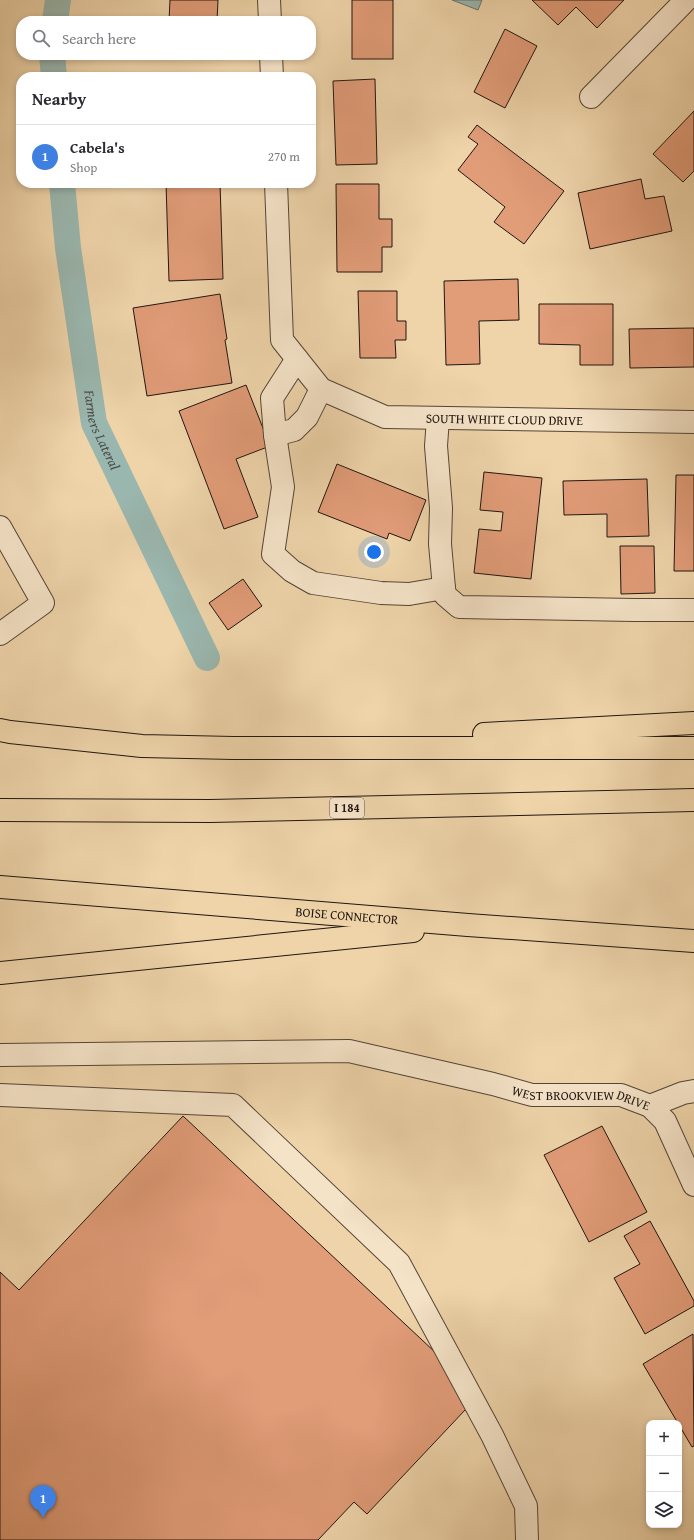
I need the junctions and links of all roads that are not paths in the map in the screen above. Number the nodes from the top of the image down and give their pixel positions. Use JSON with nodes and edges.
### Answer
{"nodes":[{"id":1,"x":269,"y":0,"type":"edge"},
{"id":2,"x":686,"y":0,"type":"edge"},
{"id":3,"x":270,"y":16,"type":"edge"},
{"id":4,"x":271,"y":60,"type":"edge"},
{"id":5,"x":272,"y":72,"type":"edge"},
{"id":6,"x":591,"y":97,"type":"dead end"},
{"id":7,"x":276,"y":188,"type":"edge"},
{"id":8,"x":297,"y":359,"type":"junction"},
{"id":9,"x":321,"y":389,"type":"junction"},
{"id":10,"x":438,"y":418,"type":"junction"},
{"id":11,"x":694,"y":422,"type":"edge"},
{"id":12,"x":275,"y":435,"type":"junction"},
{"id":13,"x":0,"y":527,"type":"edge"},
{"id":14,"x":444,"y":588,"type":"junction"},
{"id":15,"x":694,"y":610,"type":"edge"},
{"id":16,"x":0,"y":634,"type":"edge"},
{"id":17,"x":694,"y":722,"type":"edge"},
{"id":18,"x":0,"y":730,"type":"edge"},
{"id":19,"x":233,"y":748,"type":"junction"},
{"id":20,"x":694,"y":748,"type":"edge"},
{"id":21,"x":694,"y":800,"type":"edge"},
{"id":22,"x":0,"y":810,"type":"edge"},
{"id":23,"x":0,"y":887,"type":"edge"},
{"id":24,"x":468,"y":925,"type":"junction"},
{"id":25,"x":694,"y":941,"type":"edge"},
{"id":26,"x":0,"y":973,"type":"edge"},
{"id":27,"x":0,"y":1055,"type":"edge"},
{"id":28,"x":694,"y":1091,"type":"edge"},
{"id":29,"x":0,"y":1095,"type":"edge"},
{"id":30,"x":650,"y":1106,"type":"junction"},
{"id":31,"x":694,"y":1184,"type":"edge"},
{"id":32,"x":528,"y":1540,"type":"edge"}],
"edges":[{"from":1,"to":3,"type":"street"},
{"from":2,"to":6,"type":"street"},
{"from":4,"to":5,"type":"street"},
{"from":7,"to":8,"type":"street"},
{"from":8,"to":9,"type":"street"},
{"from":8,"to":12,"type":"street"},
{"from":9,"to":10,"type":"street","name":"SOUTH WHITE CLOUD DRIVE"},
{"from":9,"to":12,"type":"street"},
{"from":10,"to":11,"type":"street","name":"SOUTH WHITE CLOUD DRIVE"},
{"from":10,"to":14,"type":"street"},
{"from":12,"to":14,"type":"street"},
{"from":13,"to":16,"type":"street"},
{"from":14,"to":15,"type":"street"},
{"from":17,"to":19,"type":"highway"},
{"from":18,"to":19,"type":"highway"},
{"from":19,"to":20,"type":"highway"},
{"from":21,"to":22,"type":"highway","number":"I 184"},
{"from":23,"to":24,"type":"highway","name":"BOISE CONNECTOR"},
{"from":24,"to":25,"type":"highway","name":"BOISE CONNECTOR"},
{"from":24,"to":26,"type":"highway"},
{"from":27,"to":30,"type":"street","name":"WEST BROOKVIEW DRIVE"},
{"from":28,"to":30,"type":"street"},
{"from":29,"to":32,"type":"street"},
{"from":30,"to":31,"type":"street","name":"WEST BROOKVIEW DRIVE"}]}
